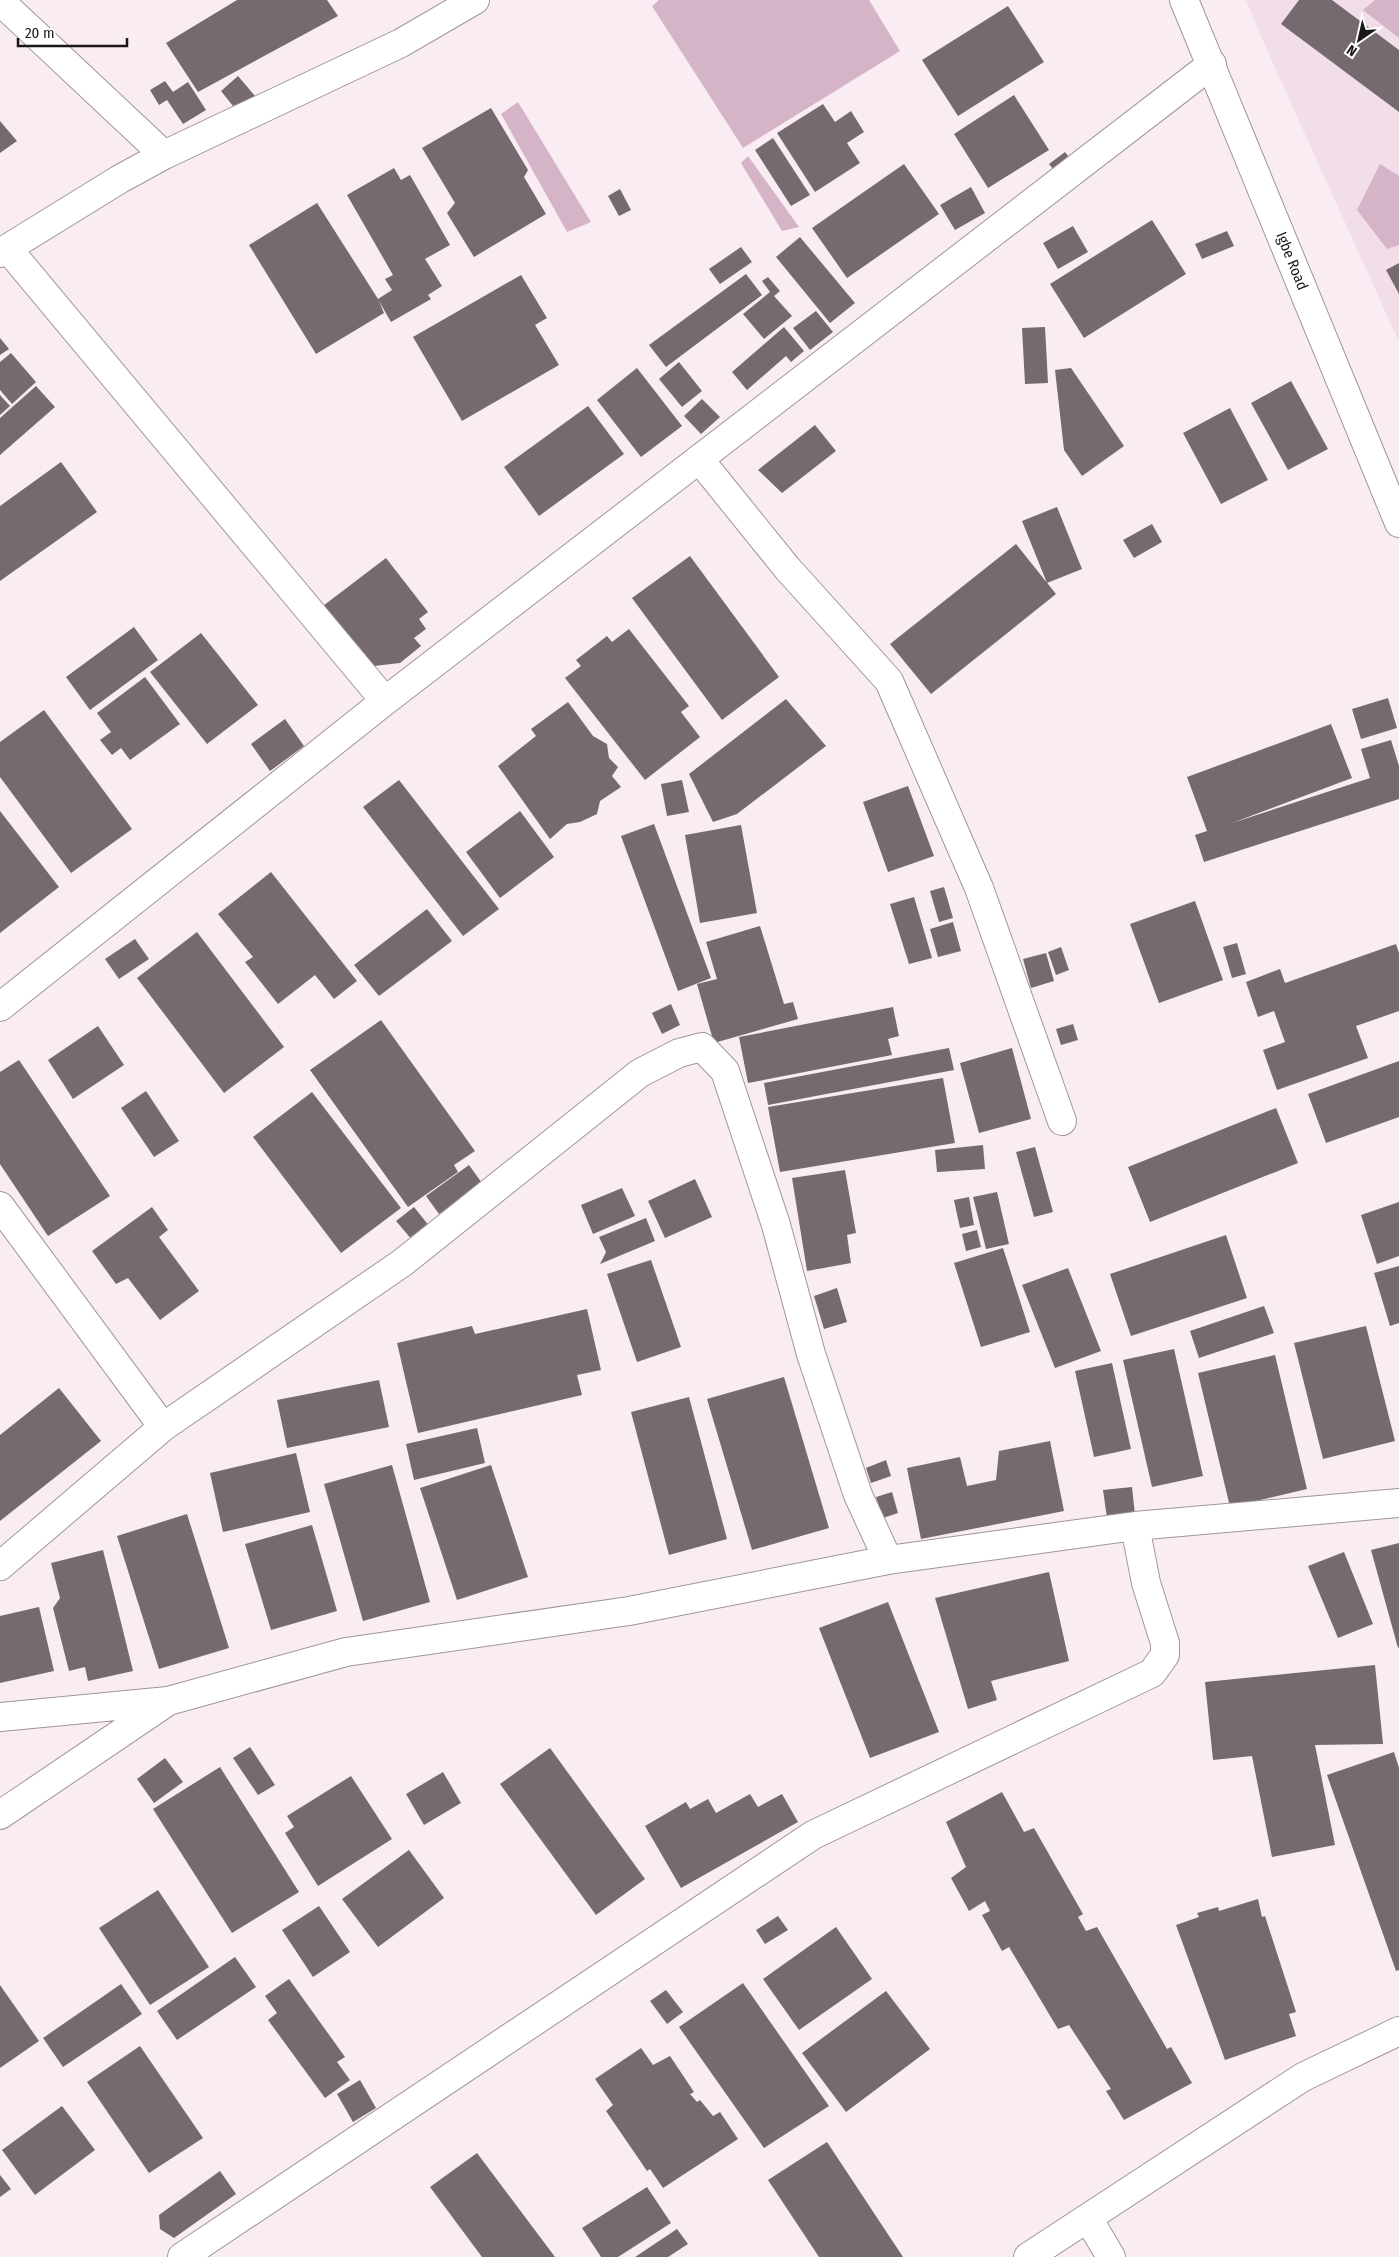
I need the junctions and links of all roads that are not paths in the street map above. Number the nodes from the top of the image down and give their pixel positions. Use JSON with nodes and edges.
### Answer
{"nodes":[{"id":1,"x":475,"y":0,"type":"edge"},
{"id":2,"x":1184,"y":0,"type":"edge"},
{"id":3,"x":0,"y":1,"type":"edge"},
{"id":4,"x":1212,"y":64,"type":"junction"},
{"id":5,"x":164,"y":155,"type":"junction"},
{"id":6,"x":4,"y":251,"type":"edge"},
{"id":7,"x":699,"y":459,"type":"junction"},
{"id":8,"x":1399,"y":523,"type":"edge"},
{"id":9,"x":385,"y":701,"type":"junction"},
{"id":10,"x":0,"y":1007,"type":"edge"},
{"id":11,"x":1062,"y":1120,"type":"dead end"},
{"id":12,"x":0,"y":1206,"type":"edge"},
{"id":13,"x":163,"y":1427,"type":"junction"},
{"id":14,"x":1399,"y":1503,"type":"edge"},
{"id":15,"x":1135,"y":1526,"type":"junction"},
{"id":16,"x":888,"y":1560,"type":"junction"},
{"id":17,"x":0,"y":1566,"type":"edge"},
{"id":18,"x":168,"y":1701,"type":"junction"},
{"id":19,"x":0,"y":1717,"type":"edge"},
{"id":20,"x":0,"y":1815,"type":"edge"},
{"id":21,"x":1399,"y":2030,"type":"edge"},
{"id":22,"x":1088,"y":2218,"type":"junction"},
{"id":23,"x":182,"y":2257,"type":"edge"},
{"id":24,"x":1028,"y":2257,"type":"edge"},
{"id":25,"x":1111,"y":2257,"type":"edge"}],
"edges":[{"from":1,"to":5,"type":"street"},
{"from":2,"to":4,"type":"street","name":"Igbe Road"},
{"from":3,"to":5,"type":"street"},
{"from":4,"to":7,"type":"street"},
{"from":4,"to":8,"type":"street","name":"Igbe Road"},
{"from":5,"to":6,"type":"street"},
{"from":6,"to":9,"type":"street"},
{"from":7,"to":9,"type":"street"},
{"from":7,"to":11,"type":"street"},
{"from":9,"to":10,"type":"street"},
{"from":12,"to":13,"type":"street"},
{"from":13,"to":16,"type":"street"},
{"from":13,"to":17,"type":"street"},
{"from":14,"to":15,"type":"street"},
{"from":15,"to":16,"type":"street"},
{"from":15,"to":23,"type":"street"},
{"from":16,"to":18,"type":"street"},
{"from":18,"to":19,"type":"street"},
{"from":18,"to":20,"type":"street"},
{"from":21,"to":22,"type":"street"},
{"from":22,"to":24,"type":"street"},
{"from":22,"to":25,"type":"street"}]}
